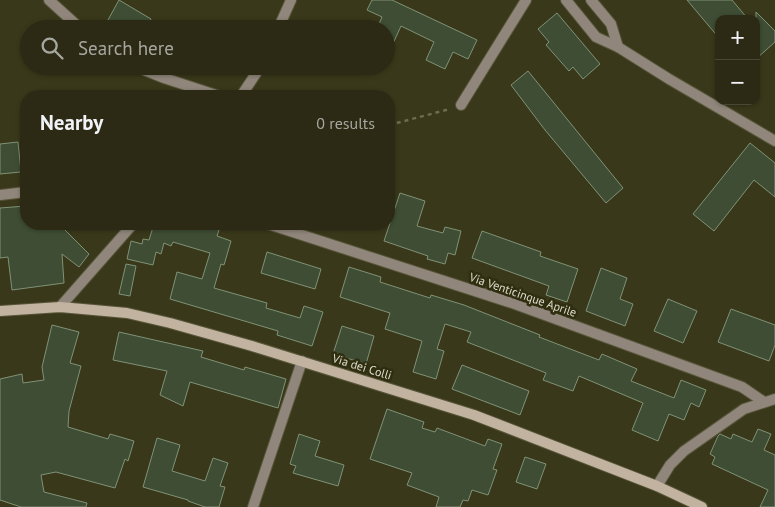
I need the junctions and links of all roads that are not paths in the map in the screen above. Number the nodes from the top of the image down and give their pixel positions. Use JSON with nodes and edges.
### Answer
{"nodes":[{"id":1,"x":49,"y":0,"type":"edge"},
{"id":2,"x":291,"y":0,"type":"edge"},
{"id":3,"x":526,"y":0,"type":"edge"},
{"id":4,"x":566,"y":0,"type":"edge"},
{"id":5,"x":591,"y":0,"type":"edge"},
{"id":6,"x":70,"y":20,"type":"edge"},
{"id":7,"x":282,"y":20,"type":"edge"},
{"id":8,"x":618,"y":47,"type":"junction"},
{"id":9,"x":156,"y":75,"type":"edge"},
{"id":10,"x":255,"y":75,"type":"edge"},
{"id":11,"x":201,"y":90,"type":"edge"},
{"id":12,"x":246,"y":90,"type":"edge"},
{"id":13,"x":461,"y":105,"type":"road end"},
{"id":14,"x":775,"y":141,"type":"edge"},
{"id":15,"x":20,"y":193,"type":"edge"},
{"id":16,"x":0,"y":195,"type":"edge"},
{"id":17,"x":128,"y":230,"type":"edge"},
{"id":18,"x":287,"y":230,"type":"edge"},
{"id":19,"x":60,"y":307,"type":"junction"},
{"id":20,"x":0,"y":311,"type":"edge"},
{"id":21,"x":302,"y":361,"type":"junction"},
{"id":22,"x":775,"y":399,"type":"edge"},
{"id":23,"x":764,"y":402,"type":"junction"},
{"id":24,"x":657,"y":486,"type":"junction"},
{"id":25,"x":253,"y":507,"type":"edge"},
{"id":26,"x":702,"y":507,"type":"edge"}],
"edges":[{"from":1,"to":6,"type":"street"},
{"from":2,"to":7,"type":"street"},
{"from":3,"to":13,"type":"street"},
{"from":4,"to":8,"type":"street"},
{"from":5,"to":8,"type":"street"},
{"from":8,"to":14,"type":"street"},
{"from":9,"to":11,"type":"street"},
{"from":10,"to":12,"type":"street"},
{"from":15,"to":16,"type":"street"},
{"from":17,"to":19,"type":"street"},
{"from":18,"to":23,"type":"street","name":"Via Venticinque Aprile"},
{"from":19,"to":20,"type":"street","name":"Via dei Colli"},
{"from":19,"to":21,"type":"street","name":"Via dei Colli"},
{"from":21,"to":24,"type":"street","name":"Via dei Colli"},
{"from":21,"to":25,"type":"street"},
{"from":22,"to":23,"type":"street"},
{"from":23,"to":24,"type":"street"},
{"from":24,"to":26,"type":"street","name":"Via dei Colli"}]}
